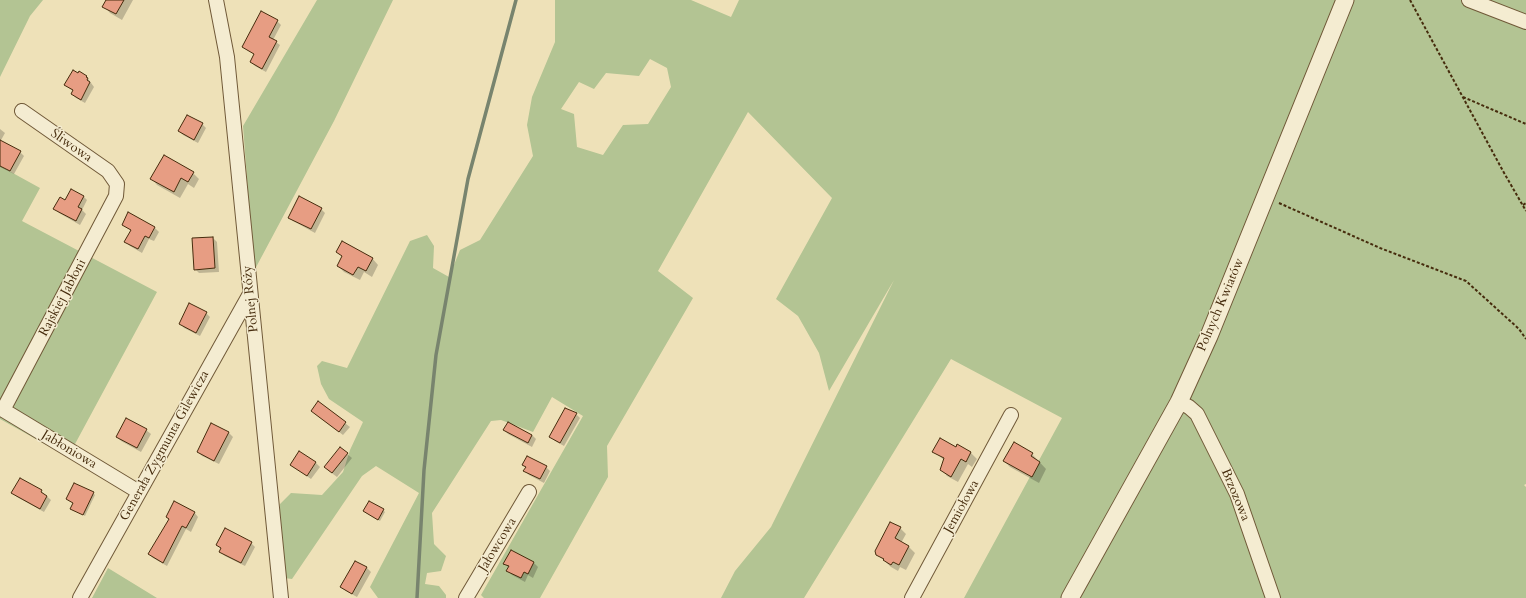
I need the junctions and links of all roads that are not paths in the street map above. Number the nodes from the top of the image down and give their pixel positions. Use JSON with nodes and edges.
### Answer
{"nodes":[{"id":1,"x":216,"y":0,"type":"edge"},
{"id":2,"x":1345,"y":0,"type":"edge"},
{"id":3,"x":1469,"y":0,"type":"edge"},
{"id":4,"x":1526,"y":22,"type":"edge"},
{"id":5,"x":22,"y":111,"type":"dead end"},
{"id":6,"x":117,"y":184,"type":"joint"},
{"id":7,"x":250,"y":294,"type":"junction"},
{"id":8,"x":1179,"y":402,"type":"junction"},
{"id":9,"x":1,"y":409,"type":"edge"},
{"id":10,"x":1011,"y":415,"type":"dead end"},
{"id":11,"x":139,"y":492,"type":"junction"},
{"id":12,"x":529,"y":492,"type":"dead end"},
{"id":13,"x":80,"y":598,"type":"edge"},
{"id":14,"x":281,"y":598,"type":"edge"},
{"id":15,"x":466,"y":598,"type":"edge"},
{"id":16,"x":912,"y":598,"type":"edge"},
{"id":17,"x":1070,"y":598,"type":"edge"},
{"id":18,"x":1273,"y":598,"type":"edge"}],
"edges":[{"from":1,"to":7,"type":"street","name":"Polnej Róży"},
{"from":2,"to":8,"type":"street","name":"Polnych Kwiatów"},
{"from":3,"to":4,"type":"street"},
{"from":5,"to":6,"type":"street","name":"Śliwowa"},
{"from":6,"to":9,"type":"street","name":"Rajskiej Jabłoni"},
{"from":7,"to":11,"type":"street","name":"Generała Zygmunta Gilewicza"},
{"from":7,"to":14,"type":"street","name":"Polnej Róży"},
{"from":8,"to":17,"type":"street","name":"Polnych Kwiatów"},
{"from":8,"to":18,"type":"street","name":"Brzozowa"},
{"from":9,"to":11,"type":"street","name":"Jabłoniowa"},
{"from":10,"to":16,"type":"street","name":"Jemiołowa"},
{"from":11,"to":13,"type":"street","name":"Generała Zygmunta Gilewicza"},
{"from":12,"to":15,"type":"street","name":"Jałowcowa"}]}
